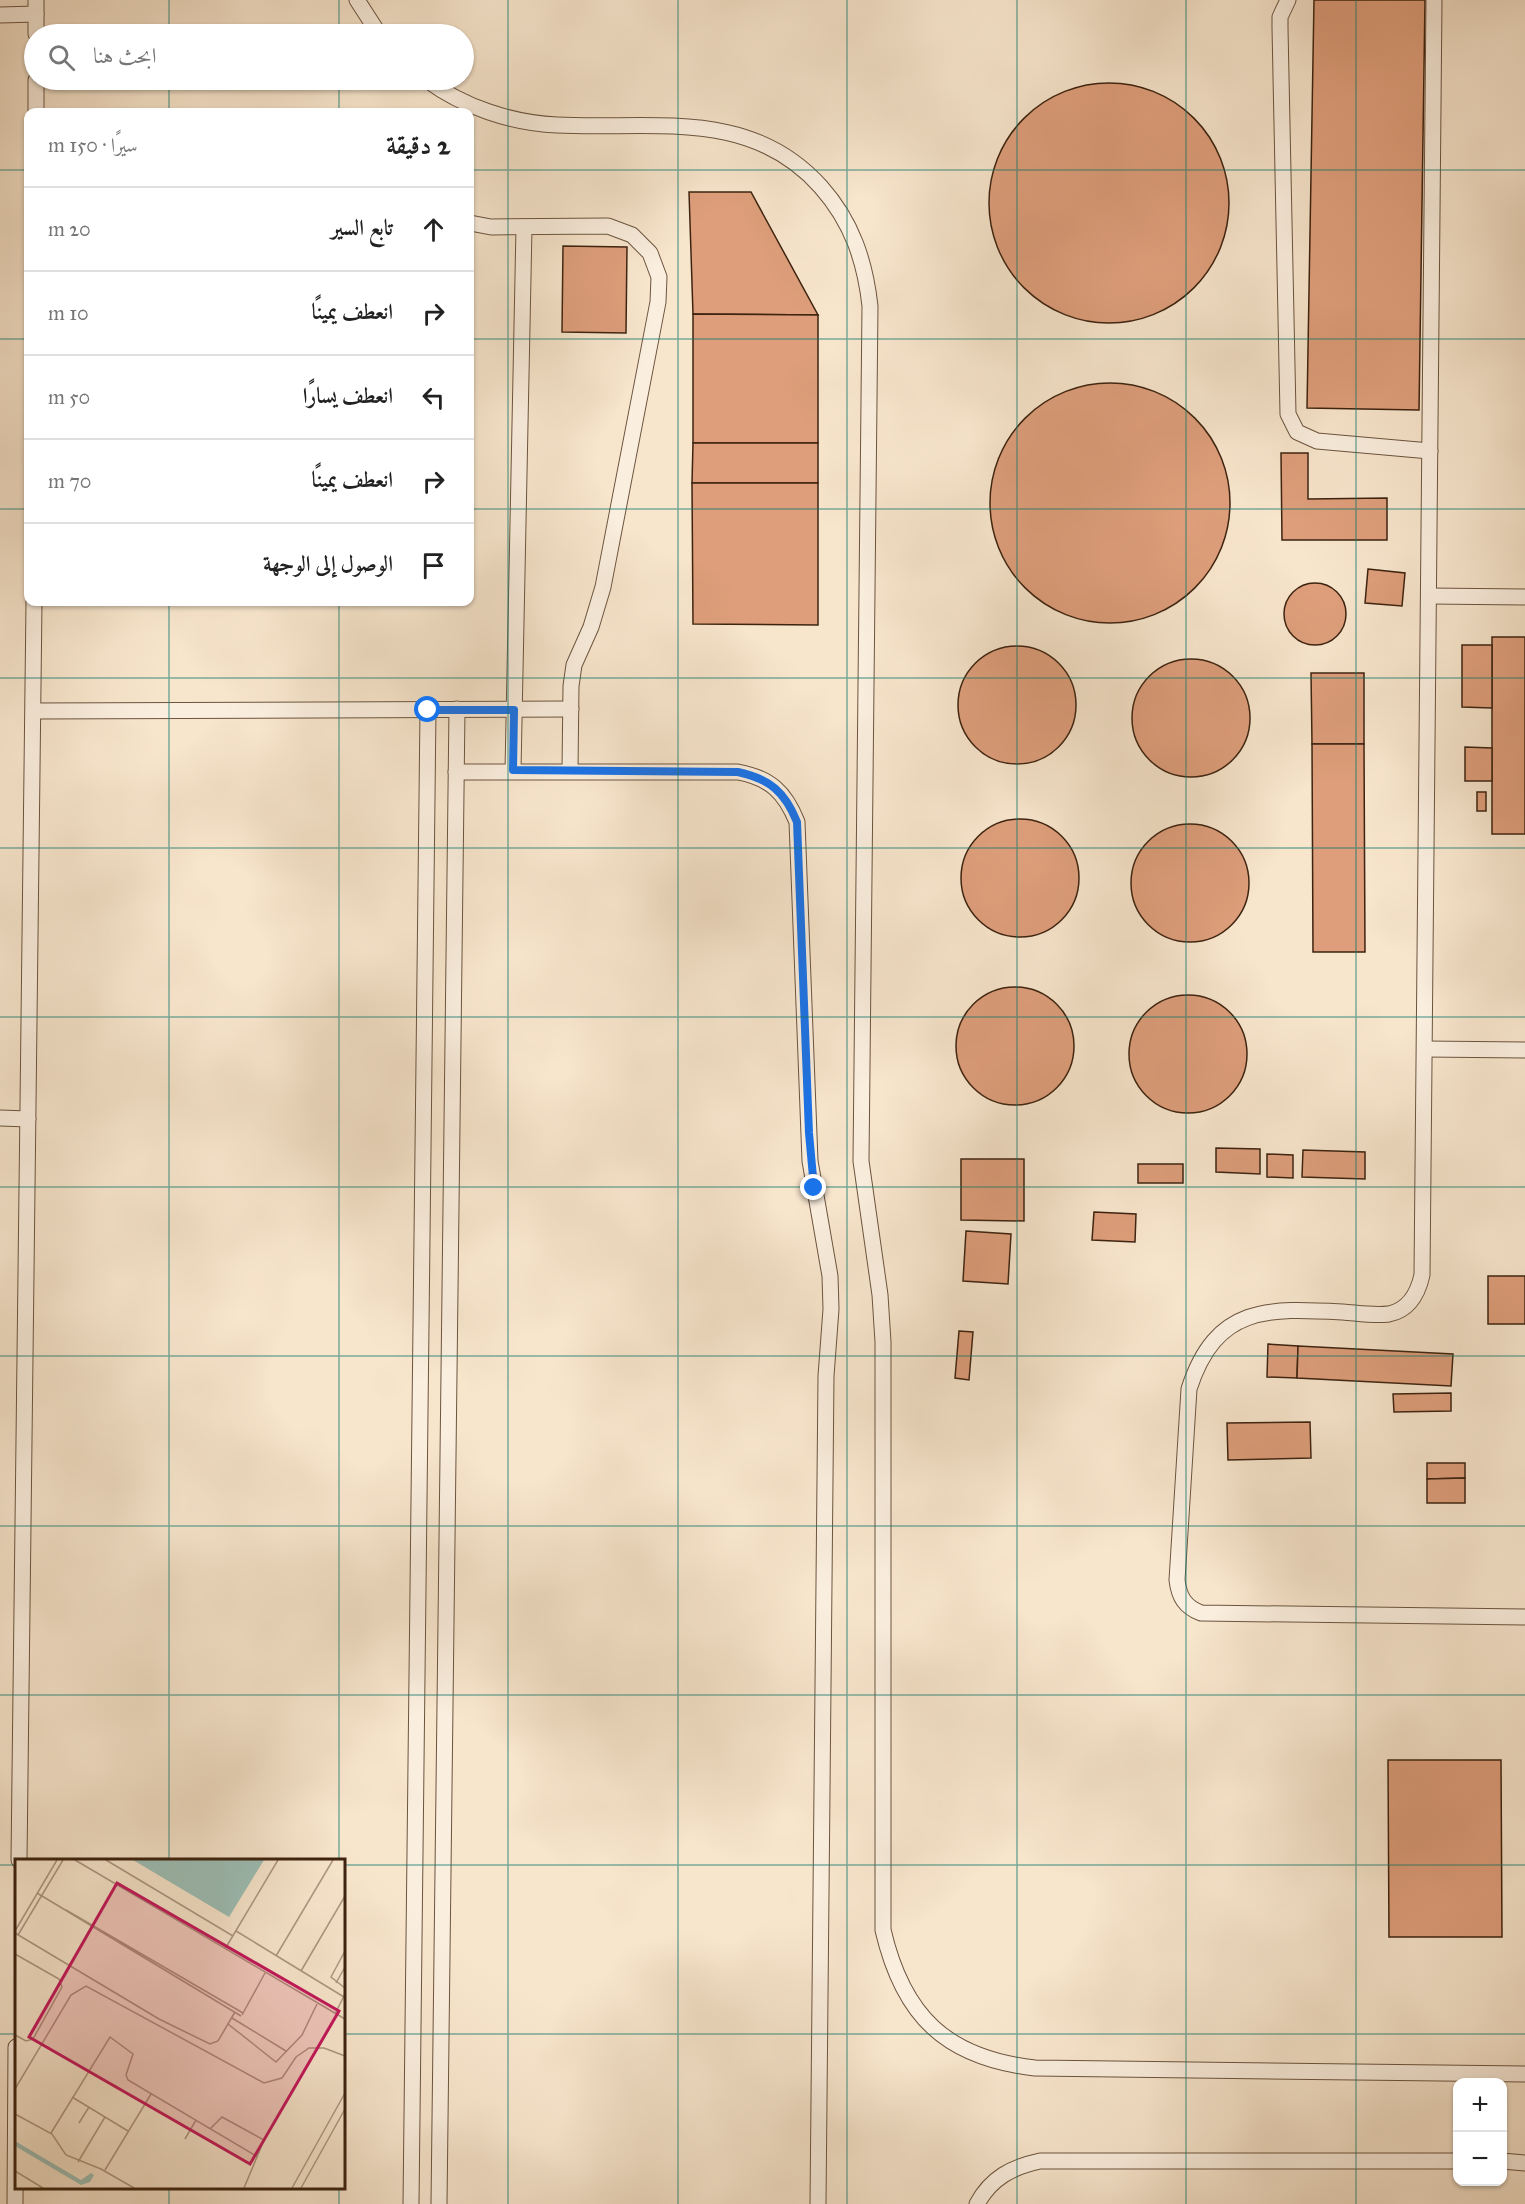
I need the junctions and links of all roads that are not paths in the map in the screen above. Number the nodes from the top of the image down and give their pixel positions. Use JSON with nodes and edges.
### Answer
{"nodes":[{"id":1,"x":357,"y":0,"type":"edge"},
{"id":2,"x":1288,"y":0,"type":"edge"},
{"id":3,"x":1434,"y":0,"type":"edge"},
{"id":4,"x":36,"y":7,"type":"edge"},
{"id":5,"x":0,"y":15,"type":"edge"},
{"id":6,"x":36,"y":24,"type":"edge"},
{"id":7,"x":373,"y":24,"type":"edge"},
{"id":8,"x":36,"y":90,"type":"edge"},
{"id":9,"x":443,"y":90,"type":"edge"},
{"id":10,"x":36,"y":108,"type":"edge"},
{"id":11,"x":474,"y":224,"type":"edge"},
{"id":12,"x":524,"y":227,"type":"junction"},
{"id":13,"x":1430,"y":451,"type":"junction"},
{"id":14,"x":1429,"y":596,"type":"junction"},
{"id":15,"x":1525,"y":597,"type":"edge"},
{"id":16,"x":34,"y":606,"type":"edge"},
{"id":17,"x":571,"y":709,"type":"junction"},
{"id":18,"x":428,"y":710,"type":"junction"},
{"id":19,"x":457,"y":710,"type":"junction"},
{"id":20,"x":514,"y":710,"type":"junction"},
{"id":21,"x":34,"y":711,"type":"junction"},
{"id":22,"x":513,"y":770,"type":"junction"},
{"id":23,"x":570,"y":770,"type":"junction"},
{"id":24,"x":456,"y":772,"type":"junction"},
{"id":25,"x":1425,"y":1049,"type":"junction"},
{"id":26,"x":1525,"y":1050,"type":"edge"},
{"id":27,"x":0,"y":1118,"type":"edge"},
{"id":28,"x":28,"y":1119,"type":"junction"},
{"id":29,"x":1525,"y":1617,"type":"edge"},
{"id":30,"x":19,"y":1859,"type":"edge"},
{"id":31,"x":1525,"y":2074,"type":"edge"},
{"id":32,"x":1453,"y":2161,"type":"edge"},
{"id":33,"x":1507,"y":2162,"type":"edge"},
{"id":34,"x":1525,"y":2163,"type":"edge"},
{"id":35,"x":15,"y":2189,"type":"edge"},
{"id":36,"x":15,"y":2204,"type":"edge"},
{"id":37,"x":411,"y":2204,"type":"edge"},
{"id":38,"x":440,"y":2204,"type":"edge"},
{"id":39,"x":818,"y":2204,"type":"edge"},
{"id":40,"x":977,"y":2204,"type":"edge"}],
"edges":[{"from":1,"to":7,"type":"lane"},
{"from":2,"to":13,"type":"lane"},
{"from":3,"to":13,"type":"lane"},
{"from":4,"to":5,"type":"lane"},
{"from":4,"to":6,"type":"lane"},
{"from":8,"to":10,"type":"lane"},
{"from":9,"to":31,"type":"lane"},
{"from":11,"to":12,"type":"lane"},
{"from":12,"to":17,"type":"lane"},
{"from":12,"to":20,"type":"lane"},
{"from":13,"to":14,"type":"lane"},
{"from":14,"to":15,"type":"lane"},
{"from":14,"to":25,"type":"lane"},
{"from":16,"to":21,"type":"lane"},
{"from":17,"to":20,"type":"lane"},
{"from":17,"to":23,"type":"lane"},
{"from":18,"to":19,"type":"lane"},
{"from":18,"to":21,"type":"lane"},
{"from":18,"to":37,"type":"lane"},
{"from":19,"to":20,"type":"lane"},
{"from":19,"to":24,"type":"lane"},
{"from":20,"to":22,"type":"lane"},
{"from":21,"to":28,"type":"lane"},
{"from":22,"to":23,"type":"lane"},
{"from":22,"to":24,"type":"lane"},
{"from":23,"to":39,"type":"lane"},
{"from":24,"to":38,"type":"lane"},
{"from":25,"to":26,"type":"lane"},
{"from":25,"to":29,"type":"lane"},
{"from":27,"to":28,"type":"lane"},
{"from":28,"to":30,"type":"lane"},
{"from":32,"to":40,"type":"lane"},
{"from":33,"to":34,"type":"lane"},
{"from":35,"to":36,"type":"lane"}]}
